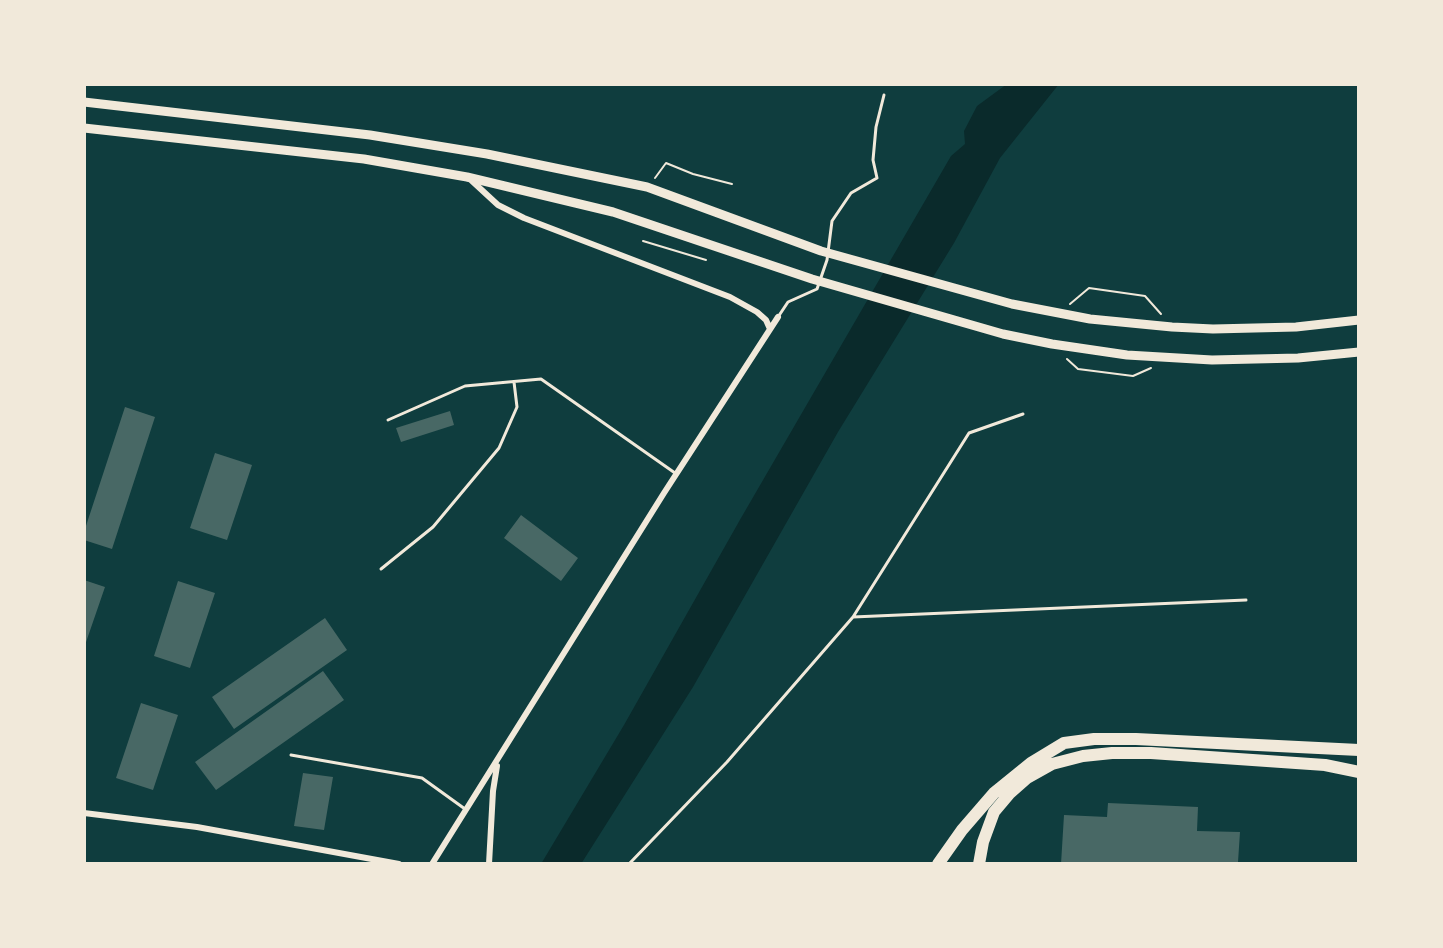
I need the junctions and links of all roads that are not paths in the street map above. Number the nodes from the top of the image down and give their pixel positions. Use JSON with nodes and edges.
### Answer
{"nodes":[{"id":1,"x":884,"y":95,"type":"dead end"},
{"id":2,"x":84,"y":102,"type":"edge"},
{"id":3,"x":84,"y":128,"type":"edge"},
{"id":4,"x":467,"y":177,"type":"junction"},
{"id":5,"x":778,"y":317,"type":"joint"},
{"id":6,"x":1359,"y":320,"type":"edge"},
{"id":7,"x":770,"y":329,"type":"junction"},
{"id":8,"x":1359,"y":352,"type":"edge"},
{"id":9,"x":514,"y":382,"type":"junction"},
{"id":10,"x":1023,"y":414,"type":"dead end"},
{"id":11,"x":388,"y":420,"type":"dead end"},
{"id":12,"x":677,"y":474,"type":"junction"},
{"id":13,"x":381,"y":568,"type":"dead end"},
{"id":14,"x":1246,"y":600,"type":"dead end"},
{"id":15,"x":853,"y":617,"type":"junction"},
{"id":16,"x":1359,"y":750,"type":"edge"},
{"id":17,"x":291,"y":755,"type":"dead end"},
{"id":18,"x":498,"y":759,"type":"junction"},
{"id":19,"x":1359,"y":772,"type":"edge"},
{"id":20,"x":466,"y":810,"type":"junction"},
{"id":21,"x":84,"y":813,"type":"edge"},
{"id":22,"x":399,"y":864,"type":"edge"},
{"id":23,"x":432,"y":864,"type":"edge"},
{"id":24,"x":489,"y":864,"type":"edge"},
{"id":25,"x":629,"y":864,"type":"edge"},
{"id":26,"x":938,"y":864,"type":"edge"},
{"id":27,"x":979,"y":864,"type":"edge"}],
"edges":[{"from":1,"to":5,"type":"lane"},
{"from":2,"to":6,"type":"main road"},
{"from":3,"to":4,"type":"main road"},
{"from":4,"to":7,"type":"street"},
{"from":4,"to":8,"type":"main road"},
{"from":5,"to":7,"type":"street"},
{"from":7,"to":12,"type":"street"},
{"from":9,"to":11,"type":"lane"},
{"from":9,"to":12,"type":"lane"},
{"from":9,"to":13,"type":"lane"},
{"from":10,"to":15,"type":"lane"},
{"from":12,"to":18,"type":"street"},
{"from":14,"to":15,"type":"lane"},
{"from":15,"to":25,"type":"lane"},
{"from":16,"to":26,"type":"highway"},
{"from":17,"to":20,"type":"lane"},
{"from":18,"to":20,"type":"street"},
{"from":18,"to":24,"type":"street"},
{"from":19,"to":27,"type":"highway"},
{"from":20,"to":23,"type":"street"},
{"from":21,"to":22,"type":"street"}]}
